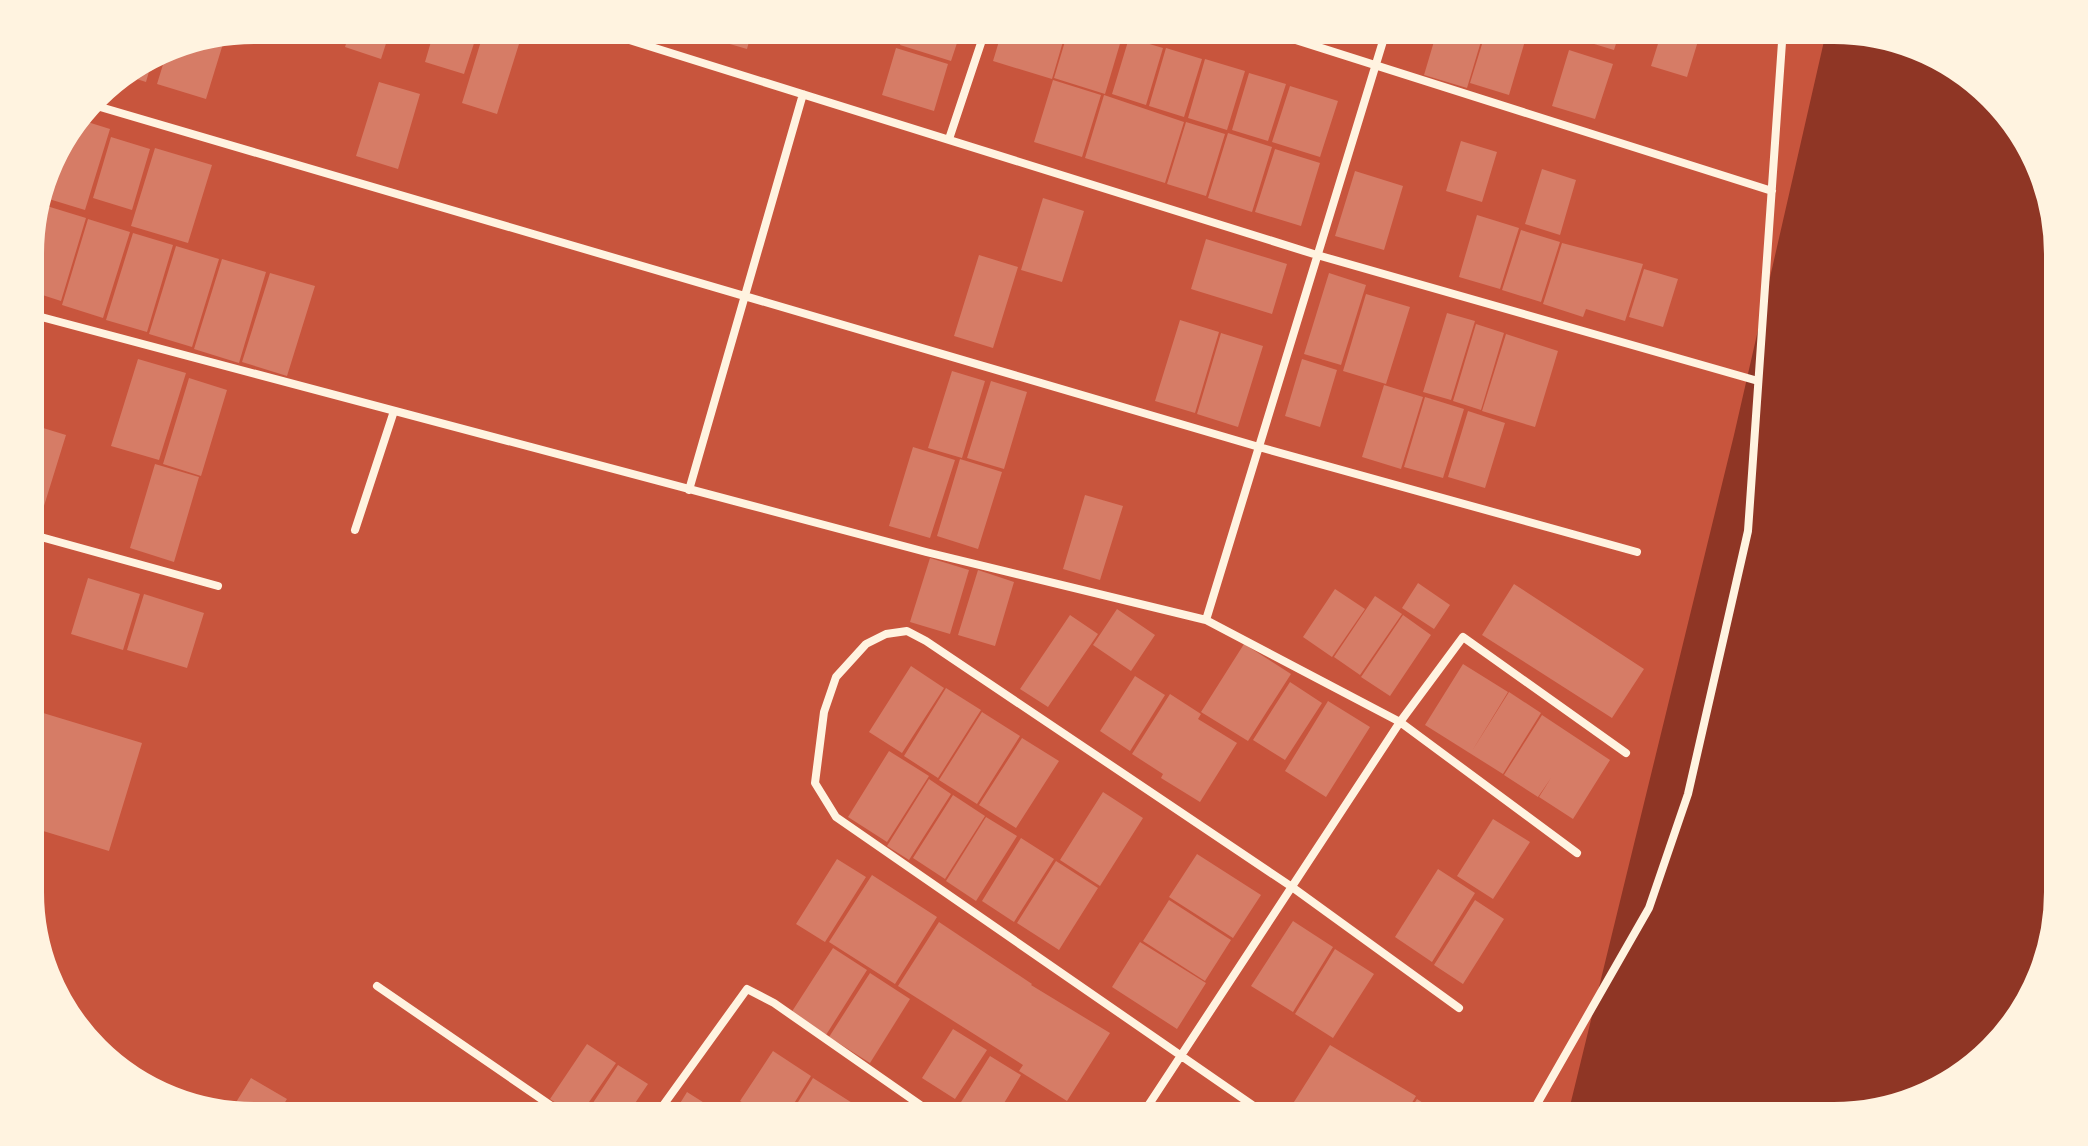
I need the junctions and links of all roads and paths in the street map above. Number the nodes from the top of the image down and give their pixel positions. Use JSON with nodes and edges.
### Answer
{"nodes":[{"id":1,"x":636,"y":42,"type":"edge"},
{"id":2,"x":981,"y":42,"type":"edge"},
{"id":3,"x":1302,"y":42,"type":"edge"},
{"id":4,"x":1382,"y":42,"type":"edge"},
{"id":5,"x":1782,"y":42,"type":"edge"},
{"id":6,"x":1375,"y":65,"type":"junction"},
{"id":7,"x":803,"y":94,"type":"junction"},
{"id":8,"x":102,"y":107,"type":"edge"},
{"id":9,"x":949,"y":139,"type":"junction"},
{"id":10,"x":1772,"y":191,"type":"junction"},
{"id":11,"x":1317,"y":255,"type":"junction"},
{"id":12,"x":745,"y":297,"type":"junction"},
{"id":13,"x":42,"y":317,"type":"edge"},
{"id":14,"x":1758,"y":381,"type":"junction"},
{"id":15,"x":394,"y":411,"type":"junction"},
{"id":16,"x":1259,"y":447,"type":"junction"},
{"id":17,"x":689,"y":490,"type":"junction"},
{"id":18,"x":355,"y":530,"type":"dead end"},
{"id":19,"x":42,"y":537,"type":"edge"},
{"id":20,"x":1637,"y":552,"type":"dead end"},
{"id":21,"x":218,"y":586,"type":"dead end"},
{"id":22,"x":1206,"y":620,"type":"junction"},
{"id":23,"x":1400,"y":722,"type":"junction"},
{"id":24,"x":1626,"y":753,"type":"dead end"},
{"id":25,"x":1577,"y":853,"type":"dead end"},
{"id":26,"x":1292,"y":887,"type":"junction"},
{"id":27,"x":377,"y":986,"type":"dead end"},
{"id":28,"x":1459,"y":1008,"type":"dead end"},
{"id":29,"x":1180,"y":1057,"type":"junction"},
{"id":30,"x":549,"y":1104,"type":"edge"},
{"id":31,"x":664,"y":1104,"type":"edge"},
{"id":32,"x":919,"y":1104,"type":"edge"},
{"id":33,"x":1149,"y":1104,"type":"edge"},
{"id":34,"x":1250,"y":1104,"type":"edge"},
{"id":35,"x":1537,"y":1104,"type":"edge"}],
"edges":[{"from":1,"to":7,"type":"street"},
{"from":2,"to":9,"type":"street"},
{"from":3,"to":6,"type":"street"},
{"from":4,"to":6,"type":"street"},
{"from":5,"to":10,"type":"street"},
{"from":6,"to":10,"type":"street"},
{"from":6,"to":11,"type":"street"},
{"from":7,"to":9,"type":"street"},
{"from":7,"to":12,"type":"street"},
{"from":8,"to":12,"type":"street"},
{"from":9,"to":11,"type":"street"},
{"from":10,"to":14,"type":"street"},
{"from":11,"to":14,"type":"street"},
{"from":11,"to":16,"type":"street"},
{"from":12,"to":16,"type":"street"},
{"from":12,"to":17,"type":"street"},
{"from":13,"to":15,"type":"street"},
{"from":14,"to":35,"type":"street"},
{"from":15,"to":17,"type":"street"},
{"from":15,"to":18,"type":"street"},
{"from":16,"to":20,"type":"street"},
{"from":16,"to":22,"type":"street"},
{"from":17,"to":22,"type":"street"},
{"from":19,"to":21,"type":"street"},
{"from":22,"to":23,"type":"street"},
{"from":23,"to":24,"type":"street"},
{"from":23,"to":25,"type":"street"},
{"from":23,"to":26,"type":"street"},
{"from":26,"to":28,"type":"street"},
{"from":26,"to":29,"type":"street"},
{"from":26,"to":29,"type":"street"},
{"from":27,"to":30,"type":"street"},
{"from":29,"to":33,"type":"street"},
{"from":29,"to":34,"type":"street"},
{"from":31,"to":32,"type":"street"}]}
